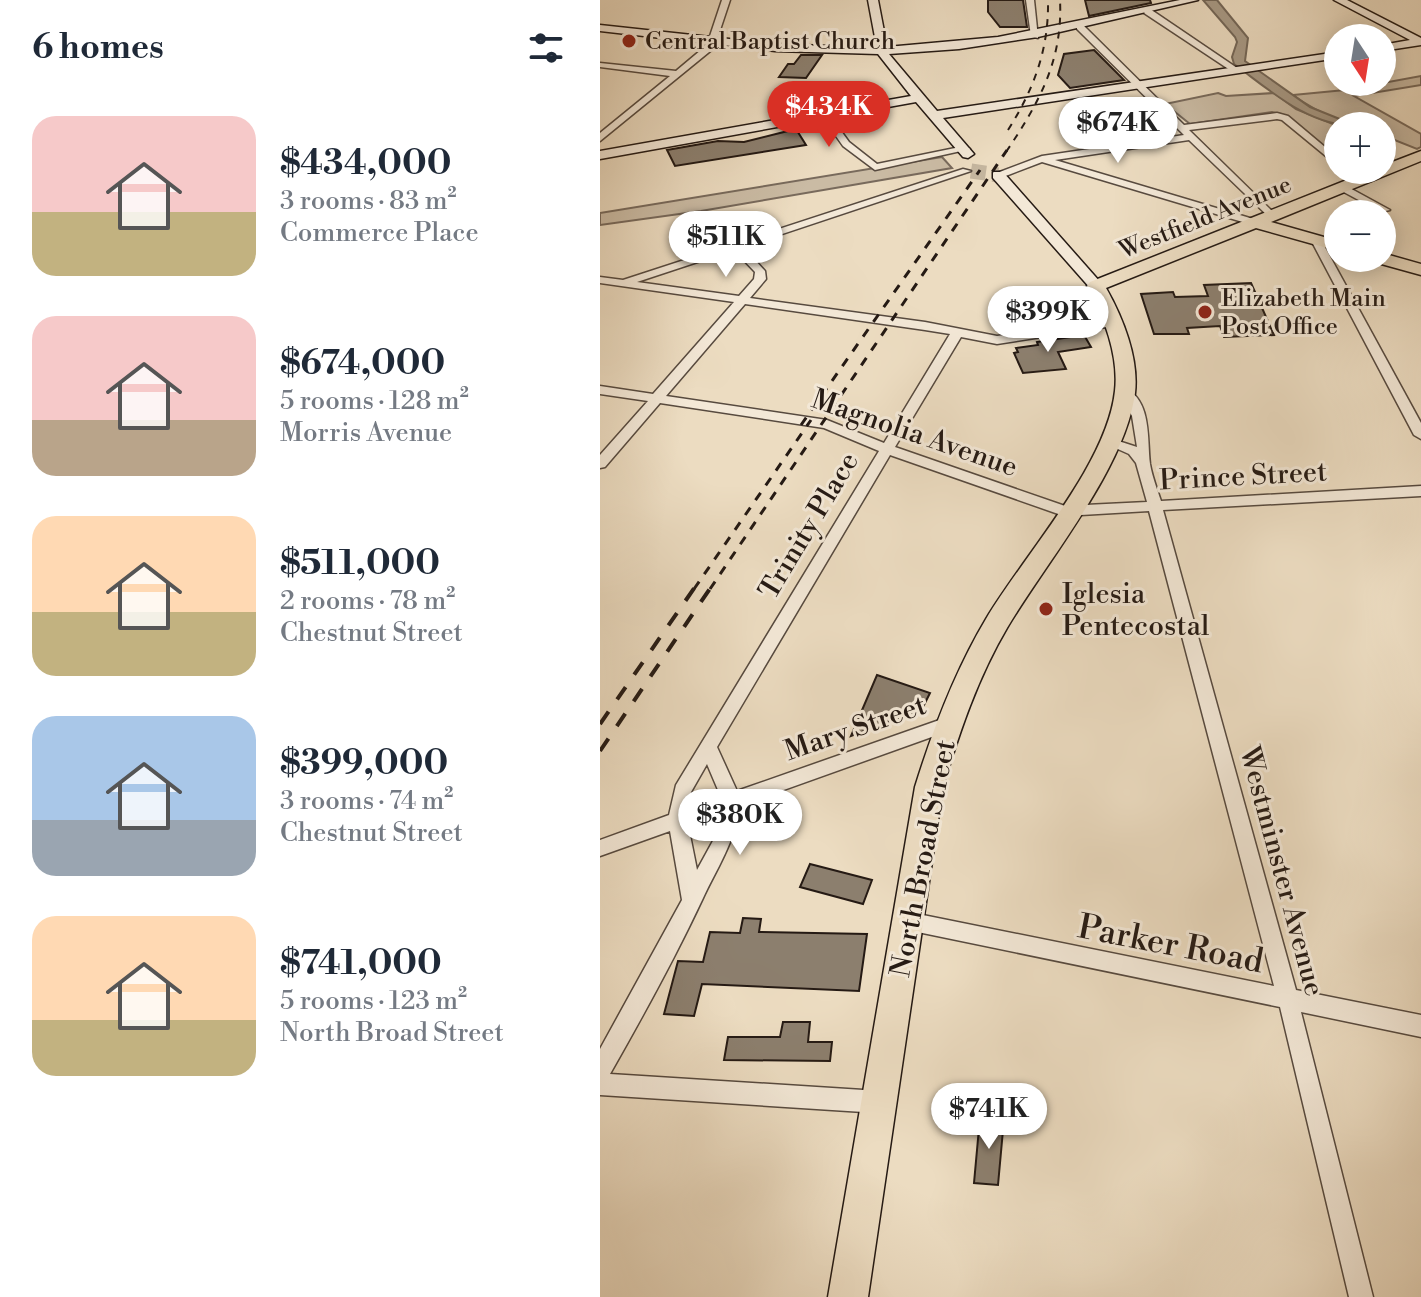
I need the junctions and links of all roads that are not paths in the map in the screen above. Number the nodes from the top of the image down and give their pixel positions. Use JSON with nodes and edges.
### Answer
{"nodes":[{"id":1,"x":726,"y":0,"type":"edge"},
{"id":2,"x":873,"y":0,"type":"edge"},
{"id":3,"x":1030,"y":0,"type":"edge"},
{"id":4,"x":1140,"y":0,"type":"edge"},
{"id":5,"x":1193,"y":0,"type":"edge"},
{"id":6,"x":1339,"y":0,"type":"edge"},
{"id":7,"x":1150,"y":10,"type":"junction"},
{"id":8,"x":1080,"y":27,"type":"junction"},
{"id":9,"x":600,"y":28,"type":"edge"},
{"id":10,"x":1035,"y":36,"type":"junction"},
{"id":11,"x":713,"y":41,"type":"junction"},
{"id":12,"x":1421,"y":42,"type":"edge"},
{"id":13,"x":1396,"y":46,"type":"edge"},
{"id":14,"x":882,"y":51,"type":"junction"},
{"id":15,"x":1324,"y":57,"type":"edge"},
{"id":16,"x":600,"y":65,"type":"edge"},
{"id":17,"x":1238,"y":70,"type":"junction"},
{"id":18,"x":679,"y":74,"type":"junction"},
{"id":19,"x":1137,"y":85,"type":"junction"},
{"id":20,"x":921,"y":98,"type":"junction"},
{"id":21,"x":825,"y":115,"type":"junction"},
{"id":22,"x":935,"y":115,"type":"junction"},
{"id":23,"x":1181,"y":128,"type":"junction"},
{"id":24,"x":1190,"y":137,"type":"junction"},
{"id":25,"x":600,"y":138,"type":"edge"},
{"id":26,"x":1324,"y":151,"type":"edge"},
{"id":27,"x":600,"y":155,"type":"edge"},
{"id":28,"x":1420,"y":157,"type":"edge"},
{"id":29,"x":1042,"y":159,"type":"junction"},
{"id":30,"x":1396,"y":164,"type":"edge"},
{"id":31,"x":967,"y":165,"type":"junction"},
{"id":32,"x":996,"y":179,"type":"joint"},
{"id":33,"x":1346,"y":184,"type":"edge"},
{"id":34,"x":1343,"y":188,"type":"junction"},
{"id":35,"x":1366,"y":200,"type":"edge"},
{"id":36,"x":1264,"y":220,"type":"junction"},
{"id":37,"x":1316,"y":240,"type":"junction"},
{"id":38,"x":1324,"y":242,"type":"edge"},
{"id":39,"x":736,"y":246,"type":"junction"},
{"id":40,"x":1396,"y":263,"type":"edge"},
{"id":41,"x":1421,"y":270,"type":"edge"},
{"id":42,"x":600,"y":280,"type":"edge"},
{"id":43,"x":623,"y":283,"type":"junction"},
{"id":44,"x":1096,"y":286,"type":"junction"},
{"id":45,"x":600,"y":291,"type":"edge"},
{"id":46,"x":744,"y":300,"type":"junction"},
{"id":47,"x":1113,"y":323,"type":"junction"},
{"id":48,"x":957,"y":333,"type":"junction"},
{"id":49,"x":600,"y":390,"type":"edge"},
{"id":50,"x":1125,"y":392,"type":"junction"},
{"id":51,"x":658,"y":399,"type":"junction"},
{"id":52,"x":1421,"y":435,"type":"edge"},
{"id":53,"x":1109,"y":442,"type":"junction"},
{"id":54,"x":886,"y":449,"type":"junction"},
{"id":55,"x":1143,"y":462,"type":"junction"},
{"id":56,"x":600,"y":464,"type":"edge"},
{"id":57,"x":1421,"y":491,"type":"edge"},
{"id":58,"x":1155,"y":506,"type":"junction"},
{"id":59,"x":1068,"y":510,"type":"junction"},
{"id":60,"x":948,"y":724,"type":"junction"},
{"id":61,"x":708,"y":747,"type":"junction"},
{"id":62,"x":731,"y":799,"type":"junction"},
{"id":63,"x":677,"y":819,"type":"junction"},
{"id":64,"x":600,"y":848,"type":"edge"},
{"id":65,"x":692,"y":901,"type":"junction"},
{"id":66,"x":908,"y":921,"type":"junction"},
{"id":67,"x":1289,"y":999,"type":"junction"},
{"id":68,"x":1421,"y":1026,"type":"edge"},
{"id":69,"x":600,"y":1070,"type":"edge"},
{"id":70,"x":600,"y":1084,"type":"edge"},
{"id":71,"x":879,"y":1102,"type":"junction"},
{"id":72,"x":848,"y":1297,"type":"edge"},
{"id":73,"x":1361,"y":1297,"type":"edge"}],
"edges":[{"from":1,"to":11,"type":"street"},
{"from":2,"to":14,"type":"street"},
{"from":3,"to":10,"type":"street"},
{"from":4,"to":7,"type":"street"},
{"from":5,"to":7,"type":"street"},
{"from":6,"to":12,"type":"street"},
{"from":7,"to":8,"type":"street"},
{"from":7,"to":17,"type":"street"},
{"from":8,"to":10,"type":"street"},
{"from":8,"to":19,"type":"street"},
{"from":9,"to":11,"type":"street"},
{"from":10,"to":14,"type":"street"},
{"from":11,"to":14,"type":"street"},
{"from":11,"to":18,"type":"street"},
{"from":12,"to":13,"type":"street"},
{"from":14,"to":20,"type":"street"},
{"from":15,"to":17,"type":"street"},
{"from":16,"to":18,"type":"street"},
{"from":17,"to":19,"type":"street"},
{"from":18,"to":25,"type":"street"},
{"from":19,"to":22,"type":"street"},
{"from":19,"to":23,"type":"street"},
{"from":20,"to":21,"type":"street"},
{"from":20,"to":22,"type":"street"},
{"from":21,"to":27,"type":"street"},
{"from":21,"to":31,"type":"street"},
{"from":22,"to":31,"type":"street"},
{"from":23,"to":24,"type":"street"},
{"from":23,"to":26,"type":"street"},
{"from":24,"to":29,"type":"street"},
{"from":24,"to":36,"type":"street"},
{"from":28,"to":30,"type":"main road","name":"Westfield Avenue"},
{"from":29,"to":32,"type":"street"},
{"from":29,"to":36,"type":"street"},
{"from":31,"to":39,"type":"street"},
{"from":32,"to":44,"type":"street","name":"North Broad Street"},
{"from":33,"to":34,"type":"main road","name":"Westfield Avenue"},
{"from":34,"to":35,"type":"street"},
{"from":34,"to":36,"type":"main road","name":"Westfield Avenue"},
{"from":36,"to":37,"type":"main road"},
{"from":36,"to":44,"type":"main road","name":"Westfield Avenue"},
{"from":37,"to":38,"type":"main road"},
{"from":37,"to":52,"type":"street"},
{"from":39,"to":43,"type":"street"},
{"from":39,"to":46,"type":"street"},
{"from":40,"to":41,"type":"main road"},
{"from":42,"to":43,"type":"street"},
{"from":43,"to":45,"type":"street"},
{"from":43,"to":46,"type":"street"},
{"from":44,"to":47,"type":"main road","name":"North Broad Street"},
{"from":46,"to":48,"type":"street"},
{"from":46,"to":51,"type":"street"},
{"from":47,"to":48,"type":"street"},
{"from":47,"to":50,"type":"main road","name":"North Broad Street"},
{"from":48,"to":54,"type":"street","name":"Trinity Place"},
{"from":49,"to":51,"type":"street","name":"Magnolia Avenue"},
{"from":50,"to":53,"type":"main road","name":"North Broad Street"},
{"from":50,"to":55,"type":"street","name":"Westminster Avenue"},
{"from":51,"to":54,"type":"street","name":"Magnolia Avenue"},
{"from":51,"to":56,"type":"street"},
{"from":53,"to":55,"type":"street"},
{"from":53,"to":59,"type":"main road","name":"North Broad Street"},
{"from":54,"to":59,"type":"street","name":"Magnolia Avenue"},
{"from":54,"to":61,"type":"street","name":"Trinity Place"},
{"from":55,"to":58,"type":"street","name":"Westminster Avenue"},
{"from":57,"to":58,"type":"street","name":"Prince Street"},
{"from":58,"to":59,"type":"street","name":"Prince Street"},
{"from":58,"to":67,"type":"street","name":"Westminster Avenue"},
{"from":59,"to":60,"type":"main road","name":"North Broad Street"},
{"from":60,"to":62,"type":"street","name":"Mary Street"},
{"from":60,"to":66,"type":"main road","name":"North Broad Street"},
{"from":61,"to":62,"type":"street"},
{"from":61,"to":63,"type":"street","name":"Trinity Place"},
{"from":62,"to":63,"type":"street","name":"Mary Street"},
{"from":62,"to":65,"type":"street"},
{"from":63,"to":64,"type":"street","name":"Mary Street"},
{"from":63,"to":65,"type":"street"},
{"from":65,"to":69,"type":"street"},
{"from":66,"to":67,"type":"street","name":"Parker Road"},
{"from":66,"to":71,"type":"main road","name":"North Broad Street"},
{"from":67,"to":68,"type":"street","name":"Parker Road"},
{"from":67,"to":73,"type":"street","name":"Westminster Avenue"},
{"from":70,"to":71,"type":"street"},
{"from":71,"to":72,"type":"main road","name":"North Broad Street"}]}
